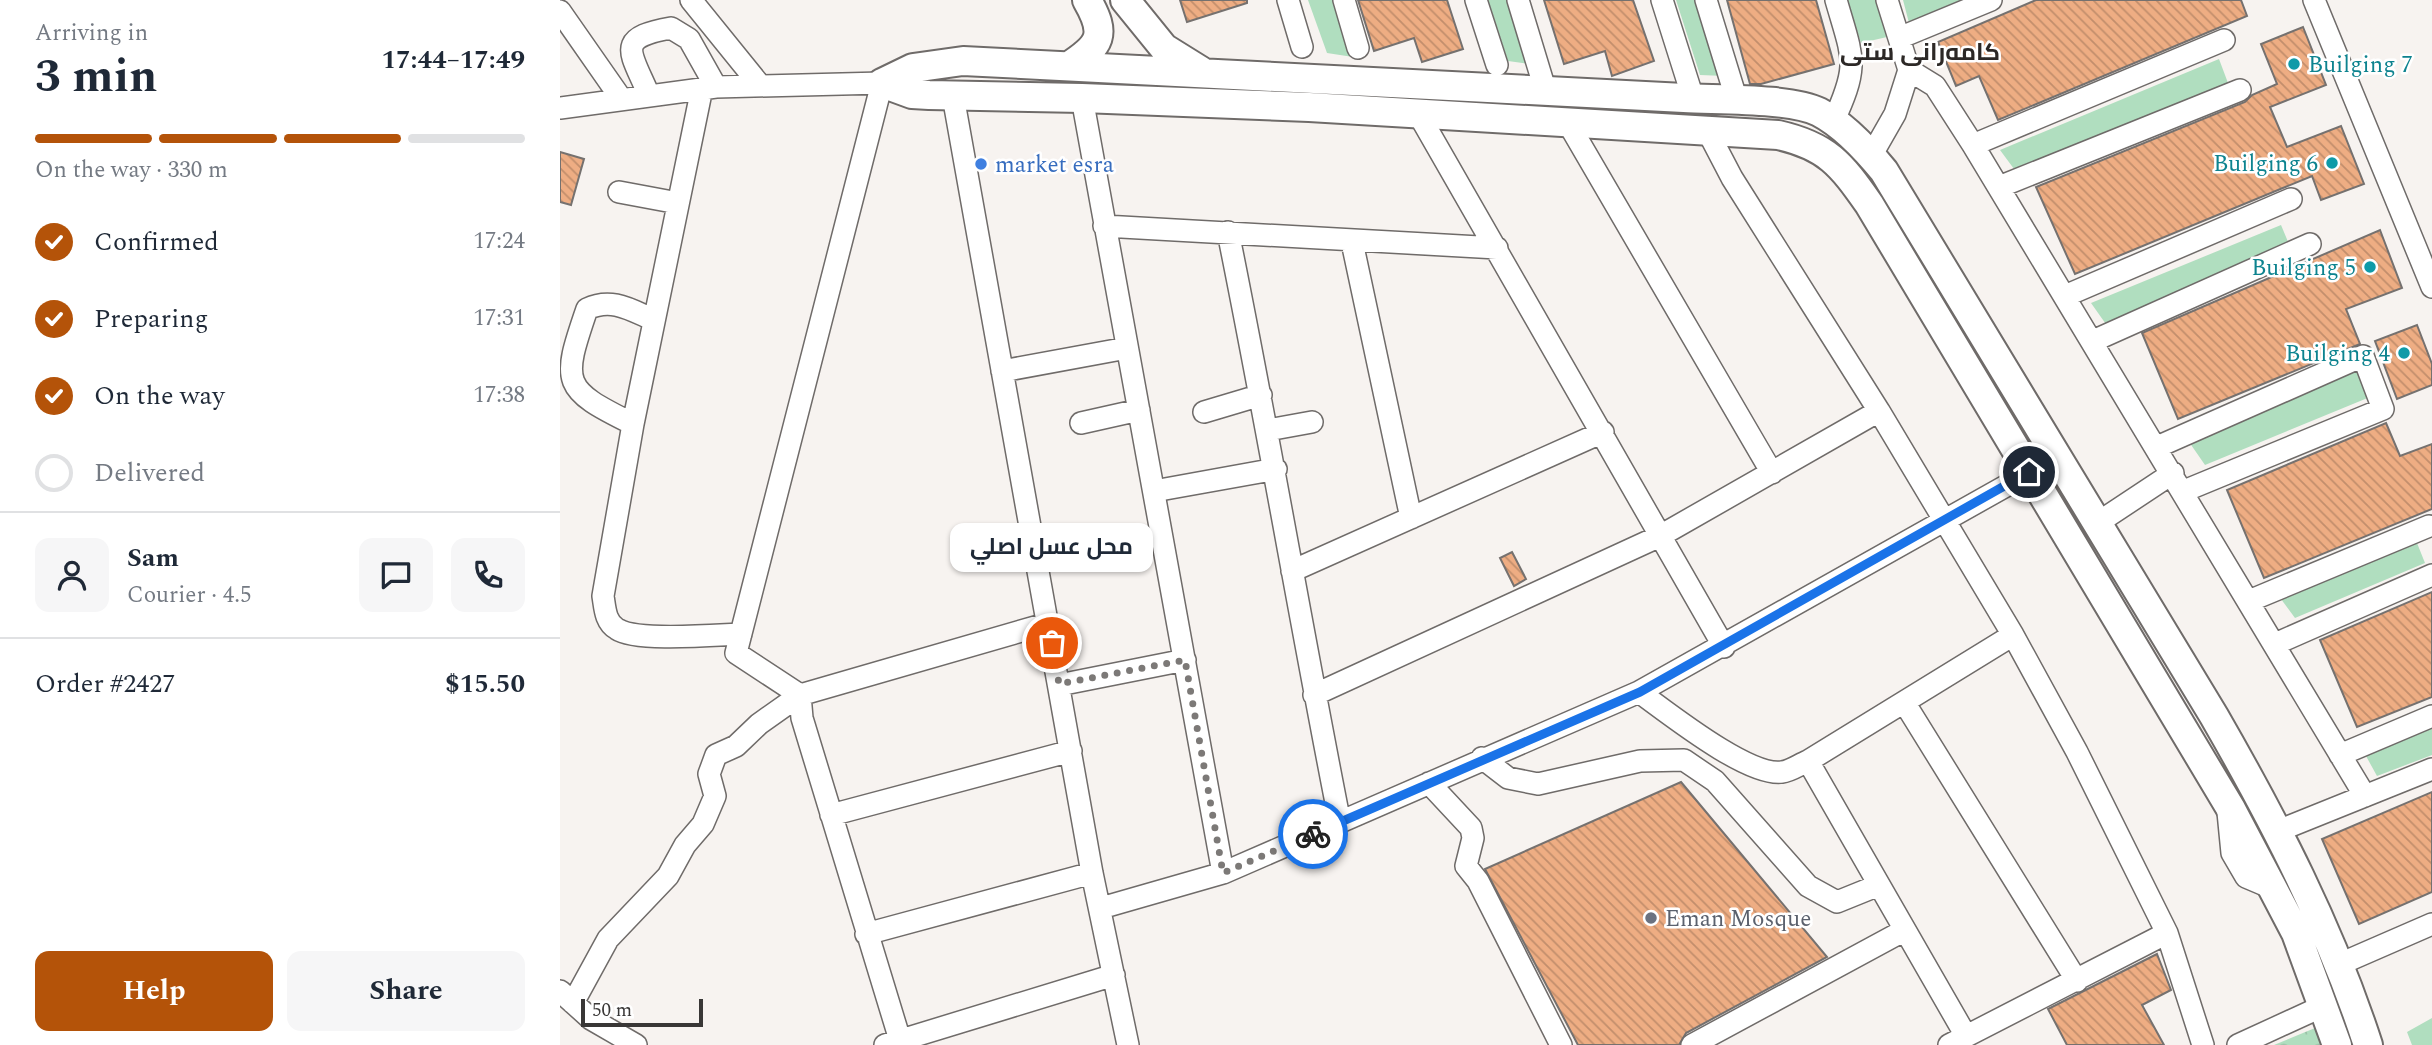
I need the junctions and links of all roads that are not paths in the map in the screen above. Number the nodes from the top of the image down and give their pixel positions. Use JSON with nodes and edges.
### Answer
{"nodes":[{"id":1,"x":691,"y":0,"type":"edge"},
{"id":2,"x":1087,"y":0,"type":"edge"},
{"id":3,"x":1125,"y":0,"type":"edge"},
{"id":4,"x":1288,"y":0,"type":"edge"},
{"id":5,"x":1344,"y":0,"type":"edge"},
{"id":6,"x":1476,"y":0,"type":"edge"},
{"id":7,"x":1518,"y":0,"type":"edge"},
{"id":8,"x":1662,"y":0,"type":"edge"},
{"id":9,"x":1706,"y":0,"type":"edge"},
{"id":10,"x":1836,"y":0,"type":"edge"},
{"id":11,"x":1887,"y":0,"type":"edge"},
{"id":12,"x":1991,"y":0,"type":"edge"},
{"id":13,"x":2314,"y":0,"type":"edge"},
{"id":14,"x":560,"y":11,"type":"edge"},
{"id":15,"x":1899,"y":38,"type":"junction"},
{"id":16,"x":2224,"y":40,"type":"dead end"},
{"id":17,"x":1303,"y":47,"type":"dead end"},
{"id":18,"x":1358,"y":47,"type":"dead end"},
{"id":19,"x":1497,"y":65,"type":"dead end"},
{"id":20,"x":1069,"y":66,"type":"junction"},
{"id":21,"x":1909,"y":70,"type":"junction"},
{"id":22,"x":1214,"y":74,"type":"junction"},
{"id":23,"x":1309,"y":79,"type":"junction"},
{"id":24,"x":882,"y":83,"type":"junction"},
{"id":25,"x":759,"y":84,"type":"junction"},
{"id":26,"x":709,"y":87,"type":"junction"},
{"id":27,"x":1545,"y":89,"type":"junction"},
{"id":28,"x":2241,"y":90,"type":"dead end"},
{"id":29,"x":648,"y":93,"type":"junction"},
{"id":30,"x":953,"y":96,"type":"junction"},
{"id":31,"x":620,"y":97,"type":"junction"},
{"id":32,"x":1082,"y":98,"type":"junction"},
{"id":33,"x":1693,"y":98,"type":"junction"},
{"id":34,"x":1737,"y":101,"type":"junction"},
{"id":35,"x":560,"y":107,"type":"edge"},
{"id":36,"x":1309,"y":107,"type":"junction"},
{"id":37,"x":1419,"y":115,"type":"junction"},
{"id":38,"x":1833,"y":122,"type":"junction"},
{"id":39,"x":1568,"y":123,"type":"junction"},
{"id":40,"x":1709,"y":132,"type":"junction"},
{"id":41,"x":1973,"y":145,"type":"junction"},
{"id":42,"x":1871,"y":156,"type":"junction"},
{"id":43,"x":1999,"y":187,"type":"junction"},
{"id":44,"x":619,"y":192,"type":"dead end"},
{"id":45,"x":2291,"y":199,"type":"dead end"},
{"id":46,"x":678,"y":202,"type":"junction"},
{"id":47,"x":1104,"y":226,"type":"junction"},
{"id":48,"x":1228,"y":232,"type":"junction"},
{"id":49,"x":1352,"y":242,"type":"junction"},
{"id":50,"x":2310,"y":244,"type":"dead end"},
{"id":51,"x":1497,"y":248,"type":"junction"},
{"id":52,"x":2432,"y":287,"type":"edge"},
{"id":53,"x":2065,"y":296,"type":"junction"},
{"id":54,"x":654,"y":320,"type":"junction"},
{"id":55,"x":2093,"y":341,"type":"junction"},
{"id":56,"x":1127,"y":348,"type":"junction"},
{"id":57,"x":1002,"y":371,"type":"junction"},
{"id":58,"x":1261,"y":395,"type":"junction"},
{"id":59,"x":1139,"y":410,"type":"junction"},
{"id":60,"x":1879,"y":411,"type":"junction"},
{"id":61,"x":1204,"y":412,"type":"dead end"},
{"id":62,"x":1312,"y":422,"type":"dead end"},
{"id":63,"x":1081,"y":423,"type":"dead end"},
{"id":64,"x":633,"y":424,"type":"junction"},
{"id":65,"x":1268,"y":430,"type":"junction"},
{"id":66,"x":1603,"y":432,"type":"junction"},
{"id":67,"x":2157,"y":447,"type":"junction"},
{"id":68,"x":1276,"y":469,"type":"junction"},
{"id":69,"x":2029,"y":472,"type":"junction"},
{"id":70,"x":1772,"y":473,"type":"junction"},
{"id":71,"x":2178,"y":482,"type":"junction"},
{"id":72,"x":1154,"y":491,"type":"junction"},
{"id":73,"x":1411,"y":518,"type":"junction"},
{"id":74,"x":1943,"y":521,"type":"junction"},
{"id":75,"x":2096,"y":524,"type":"junction"},
{"id":76,"x":2429,"y":527,"type":"dead end"},
{"id":77,"x":1660,"y":537,"type":"junction"},
{"id":78,"x":1292,"y":571,"type":"junction"},
{"id":79,"x":2432,"y":575,"type":"edge"},
{"id":80,"x":2249,"y":601,"type":"junction"},
{"id":81,"x":1049,"y":623,"type":"junction"},
{"id":82,"x":741,"y":635,"type":"junction"},
{"id":83,"x":2013,"y":635,"type":"junction"},
{"id":84,"x":2275,"y":644,"type":"junction"},
{"id":85,"x":1724,"y":647,"type":"junction"},
{"id":86,"x":1185,"y":660,"type":"junction"},
{"id":87,"x":1059,"y":684,"type":"junction"},
{"id":88,"x":1640,"y":692,"type":"junction"},
{"id":89,"x":800,"y":695,"type":"junction"},
{"id":90,"x":1314,"y":695,"type":"junction"},
{"id":91,"x":1905,"y":702,"type":"junction"},
{"id":92,"x":2432,"y":716,"type":"edge"},
{"id":93,"x":1071,"y":751,"type":"junction"},
{"id":94,"x":2340,"y":755,"type":"junction"},
{"id":95,"x":1482,"y":758,"type":"junction"},
{"id":96,"x":1808,"y":761,"type":"junction"},
{"id":97,"x":2432,"y":769,"type":"edge"},
{"id":98,"x":1429,"y":783,"type":"junction"},
{"id":99,"x":2365,"y":796,"type":"junction"},
{"id":100,"x":831,"y":815,"type":"junction"},
{"id":101,"x":1340,"y":823,"type":"junction"},
{"id":102,"x":2278,"y":831,"type":"junction"},
{"id":103,"x":1092,"y":873,"type":"junction"},
{"id":104,"x":1223,"y":873,"type":"junction"},
{"id":105,"x":1880,"y":885,"type":"junction"},
{"id":106,"x":1101,"y":908,"type":"junction"},
{"id":107,"x":2432,"y":924,"type":"edge"},
{"id":108,"x":1905,"y":930,"type":"junction"},
{"id":109,"x":2167,"y":933,"type":"junction"},
{"id":110,"x":866,"y":934,"type":"junction"},
{"id":111,"x":2340,"y":964,"type":"junction"},
{"id":112,"x":1114,"y":975,"type":"junction"},
{"id":113,"x":2077,"y":981,"type":"junction"},
{"id":114,"x":566,"y":997,"type":"edge"},
{"id":115,"x":2323,"y":1006,"type":"junction"},
{"id":116,"x":1958,"y":1040,"type":"edge"},
{"id":117,"x":892,"y":1043,"type":"edge"},
{"id":118,"x":635,"y":1045,"type":"edge"},
{"id":119,"x":1128,"y":1045,"type":"edge"},
{"id":120,"x":1561,"y":1045,"type":"edge"},
{"id":121,"x":1692,"y":1045,"type":"edge"},
{"id":122,"x":2203,"y":1045,"type":"edge"},
{"id":123,"x":2238,"y":1045,"type":"edge"},
{"id":124,"x":2337,"y":1045,"type":"edge"},
{"id":125,"x":2368,"y":1045,"type":"edge"}],
"edges":[{"from":1,"to":25,"type":"street"},
{"from":2,"to":20,"type":"main road"},
{"from":3,"to":22,"type":"main road"},
{"from":4,"to":17,"type":"street"},
{"from":5,"to":18,"type":"street"},
{"from":6,"to":19,"type":"street"},
{"from":7,"to":27,"type":"street"},
{"from":8,"to":33,"type":"street"},
{"from":9,"to":34,"type":"street"},
{"from":10,"to":38,"type":"street"},
{"from":11,"to":15,"type":"street"},
{"from":12,"to":15,"type":"street"},
{"from":13,"to":52,"type":"street"},
{"from":14,"to":31,"type":"street"},
{"from":15,"to":21,"type":"street"},
{"from":16,"to":41,"type":"street"},
{"from":20,"to":22,"type":"main road"},
{"from":20,"to":24,"type":"main road"},
{"from":21,"to":41,"type":"street"},
{"from":21,"to":42,"type":"street"},
{"from":22,"to":23,"type":"main road"},
{"from":23,"to":27,"type":"main road"},
{"from":23,"to":36,"type":"main road"},
{"from":24,"to":25,"type":"street"},
{"from":24,"to":30,"type":"main road"},
{"from":24,"to":82,"type":"street"},
{"from":25,"to":26,"type":"street"},
{"from":26,"to":29,"type":"street"},
{"from":26,"to":29,"type":"street"},
{"from":26,"to":46,"type":"street"},
{"from":27,"to":33,"type":"main road"},
{"from":28,"to":43,"type":"street"},
{"from":29,"to":31,"type":"street"},
{"from":30,"to":32,"type":"main road"},
{"from":30,"to":57,"type":"street"},
{"from":31,"to":35,"type":"street"},
{"from":32,"to":36,"type":"main road"},
{"from":32,"to":47,"type":"street"},
{"from":33,"to":34,"type":"main road"},
{"from":34,"to":38,"type":"main road"},
{"from":36,"to":37,"type":"main road"},
{"from":37,"to":39,"type":"main road"},
{"from":37,"to":51,"type":"street"},
{"from":38,"to":42,"type":"main road"},
{"from":39,"to":40,"type":"main road"},
{"from":39,"to":70,"type":"street"},
{"from":40,"to":60,"type":"street"},
{"from":40,"to":69,"type":"main road"},
{"from":41,"to":43,"type":"street"},
{"from":42,"to":75,"type":"main road"},
{"from":43,"to":53,"type":"street"},
{"from":44,"to":46,"type":"street"},
{"from":45,"to":53,"type":"street"},
{"from":46,"to":54,"type":"street"},
{"from":47,"to":48,"type":"street"},
{"from":47,"to":56,"type":"street"},
{"from":48,"to":49,"type":"street"},
{"from":48,"to":58,"type":"street"},
{"from":49,"to":51,"type":"street"},
{"from":49,"to":73,"type":"street"},
{"from":50,"to":55,"type":"street"},
{"from":51,"to":66,"type":"street"},
{"from":53,"to":55,"type":"street"},
{"from":54,"to":64,"type":"street"},
{"from":54,"to":64,"type":"street"},
{"from":55,"to":67,"type":"street"},
{"from":56,"to":57,"type":"street"},
{"from":56,"to":59,"type":"street"},
{"from":57,"to":81,"type":"street"},
{"from":58,"to":61,"type":"street"},
{"from":58,"to":65,"type":"street"},
{"from":59,"to":63,"type":"street"},
{"from":59,"to":72,"type":"street"},
{"from":60,"to":70,"type":"street"},
{"from":60,"to":74,"type":"street"},
{"from":62,"to":65,"type":"street"},
{"from":64,"to":82,"type":"street"},
{"from":65,"to":68,"type":"street"},
{"from":66,"to":73,"type":"street"},
{"from":66,"to":77,"type":"street"},
{"from":67,"to":71,"type":"street"},
{"from":67,"to":71,"type":"street"},
{"from":68,"to":72,"type":"street"},
{"from":68,"to":78,"type":"street"},
{"from":69,"to":74,"type":"street"},
{"from":69,"to":115,"type":"main road"},
{"from":70,"to":77,"type":"street"},
{"from":71,"to":75,"type":"street"},
{"from":71,"to":80,"type":"street"},
{"from":72,"to":86,"type":"street"},
{"from":73,"to":78,"type":"street"},
{"from":74,"to":83,"type":"street"},
{"from":74,"to":85,"type":"street"},
{"from":75,"to":102,"type":"main road"},
{"from":76,"to":80,"type":"street"},
{"from":77,"to":85,"type":"street"},
{"from":77,"to":90,"type":"street"},
{"from":78,"to":90,"type":"street"},
{"from":79,"to":84,"type":"street"},
{"from":80,"to":84,"type":"street"},
{"from":81,"to":87,"type":"street"},
{"from":81,"to":89,"type":"street"},
{"from":82,"to":89,"type":"street"},
{"from":83,"to":91,"type":"street"},
{"from":83,"to":109,"type":"street"},
{"from":84,"to":94,"type":"street"},
{"from":85,"to":88,"type":"street"},
{"from":86,"to":87,"type":"street"},
{"from":86,"to":104,"type":"street"},
{"from":87,"to":93,"type":"street"},
{"from":88,"to":95,"type":"street"},
{"from":88,"to":96,"type":"street"},
{"from":89,"to":100,"type":"street"},
{"from":89,"to":114,"type":"street"},
{"from":90,"to":101,"type":"street"},
{"from":91,"to":96,"type":"street"},
{"from":91,"to":113,"type":"street"},
{"from":92,"to":94,"type":"street"},
{"from":93,"to":100,"type":"street"},
{"from":93,"to":103,"type":"street"},
{"from":94,"to":99,"type":"street"},
{"from":95,"to":98,"type":"street"},
{"from":95,"to":105,"type":"street"},
{"from":96,"to":105,"type":"street"},
{"from":97,"to":99,"type":"street"},
{"from":98,"to":101,"type":"street"},
{"from":98,"to":120,"type":"street"},
{"from":99,"to":102,"type":"street"},
{"from":100,"to":110,"type":"street"},
{"from":101,"to":104,"type":"street"},
{"from":102,"to":111,"type":"main road"},
{"from":103,"to":106,"type":"street"},
{"from":103,"to":110,"type":"street"},
{"from":104,"to":106,"type":"street"},
{"from":105,"to":108,"type":"street"},
{"from":106,"to":112,"type":"street"},
{"from":107,"to":111,"type":"street"},
{"from":108,"to":116,"type":"street"},
{"from":108,"to":121,"type":"street"},
{"from":109,"to":113,"type":"street"},
{"from":109,"to":122,"type":"street"},
{"from":110,"to":117,"type":"street"},
{"from":111,"to":125,"type":"main road"},
{"from":112,"to":117,"type":"street"},
{"from":112,"to":119,"type":"street"},
{"from":113,"to":116,"type":"street"},
{"from":114,"to":118,"type":"street"},
{"from":115,"to":123,"type":"street"},
{"from":115,"to":124,"type":"main road"}]}
